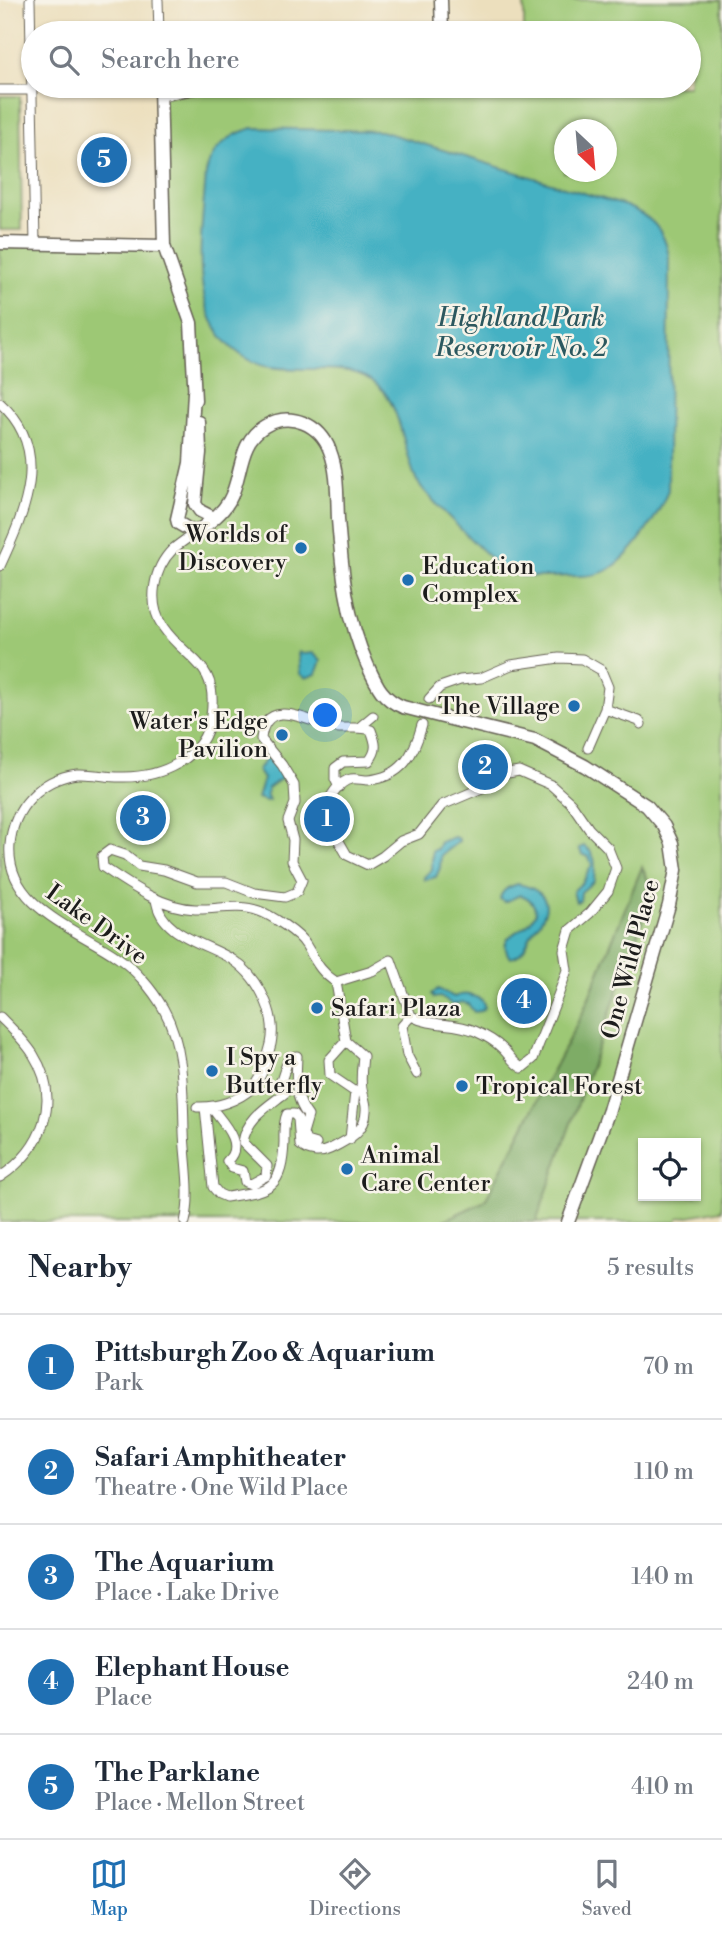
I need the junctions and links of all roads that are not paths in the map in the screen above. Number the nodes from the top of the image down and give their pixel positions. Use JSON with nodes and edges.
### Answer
{"nodes":[{"id":1,"x":30,"y":0,"type":"edge"},
{"id":2,"x":158,"y":0,"type":"edge"},
{"id":3,"x":442,"y":0,"type":"edge"},
{"id":4,"x":30,"y":21,"type":"edge"},
{"id":5,"x":159,"y":21,"type":"edge"},
{"id":6,"x":442,"y":21,"type":"edge"},
{"id":7,"x":0,"y":90,"type":"edge"},
{"id":8,"x":21,"y":90,"type":"edge"},
{"id":9,"x":32,"y":98,"type":"edge"},
{"id":10,"x":160,"y":98,"type":"edge"},
{"id":11,"x":0,"y":243,"type":"edge"},
{"id":12,"x":35,"y":244,"type":"junction"},
{"id":13,"x":164,"y":246,"type":"junction"},
{"id":14,"x":194,"y":392,"type":"junction"},
{"id":15,"x":0,"y":403,"type":"edge"},
{"id":16,"x":214,"y":518,"type":"junction"},
{"id":17,"x":195,"y":533,"type":"junction"},
{"id":18,"x":0,"y":566,"type":"edge"},
{"id":19,"x":429,"y":699,"type":"dead end"},
{"id":20,"x":604,"y":709,"type":"junction"},
{"id":21,"x":373,"y":716,"type":"dead end"},
{"id":22,"x":641,"y":724,"type":"dead end"},
{"id":23,"x":422,"y":725,"type":"dead end"},
{"id":24,"x":361,"y":726,"type":"junction"},
{"id":25,"x":588,"y":748,"type":"dead end"},
{"id":26,"x":339,"y":787,"type":"junction"},
{"id":27,"x":156,"y":899,"type":"junction"},
{"id":28,"x":336,"y":982,"type":"junction"},
{"id":29,"x":411,"y":1016,"type":"junction"},
{"id":30,"x":0,"y":1017,"type":"edge"},
{"id":31,"x":346,"y":1041,"type":"junction"},
{"id":32,"x":417,"y":1074,"type":"dead end"},
{"id":33,"x":358,"y":1090,"type":"junction"},
{"id":34,"x":204,"y":1107,"type":"junction"},
{"id":35,"x":314,"y":1148,"type":"junction"},
{"id":36,"x":226,"y":1161,"type":"junction"},
{"id":37,"x":210,"y":1162,"type":"junction"},
{"id":38,"x":0,"y":1177,"type":"edge"},
{"id":39,"x":185,"y":1222,"type":"edge"},
{"id":40,"x":568,"y":1222,"type":"edge"}],
"edges":[{"from":1,"to":4,"type":"street"},
{"from":2,"to":5,"type":"street"},
{"from":3,"to":6,"type":"main road"},
{"from":7,"to":8,"type":"street"},
{"from":9,"to":12,"type":"street"},
{"from":10,"to":13,"type":"main road"},
{"from":11,"to":12,"type":"main road"},
{"from":12,"to":13,"type":"main road"},
{"from":13,"to":14,"type":"main road"},
{"from":14,"to":16,"type":"main road"},
{"from":14,"to":17,"type":"main road"},
{"from":15,"to":18,"type":"street"},
{"from":16,"to":17,"type":"main road","name":"One Wild Place"},
{"from":16,"to":40,"type":"main road","name":"One Wild Place","bridge":true},
{"from":17,"to":39,"type":"street","name":"Lake Drive"},
{"from":19,"to":20,"type":"street"},
{"from":20,"to":22,"type":"street"},
{"from":20,"to":25,"type":"street"},
{"from":21,"to":24,"type":"street"},
{"from":23,"to":26,"type":"street"},
{"from":24,"to":26,"type":"street"},
{"from":24,"to":27,"type":"street"},
{"from":26,"to":29,"type":"street"},
{"from":27,"to":28,"type":"street"},
{"from":27,"to":34,"type":"street"},
{"from":28,"to":29,"type":"street"},
{"from":28,"to":31,"type":"street"},
{"from":29,"to":32,"type":"street"},
{"from":30,"to":38,"type":"street"},
{"from":31,"to":33,"type":"street"},
{"from":31,"to":33,"type":"street"},
{"from":33,"to":35,"type":"street"},
{"from":34,"to":36,"type":"street"},
{"from":34,"to":37,"type":"street"},
{"from":35,"to":36,"type":"street"},
{"from":35,"to":37,"type":"street"},
{"from":36,"to":37,"type":"street"}]}
